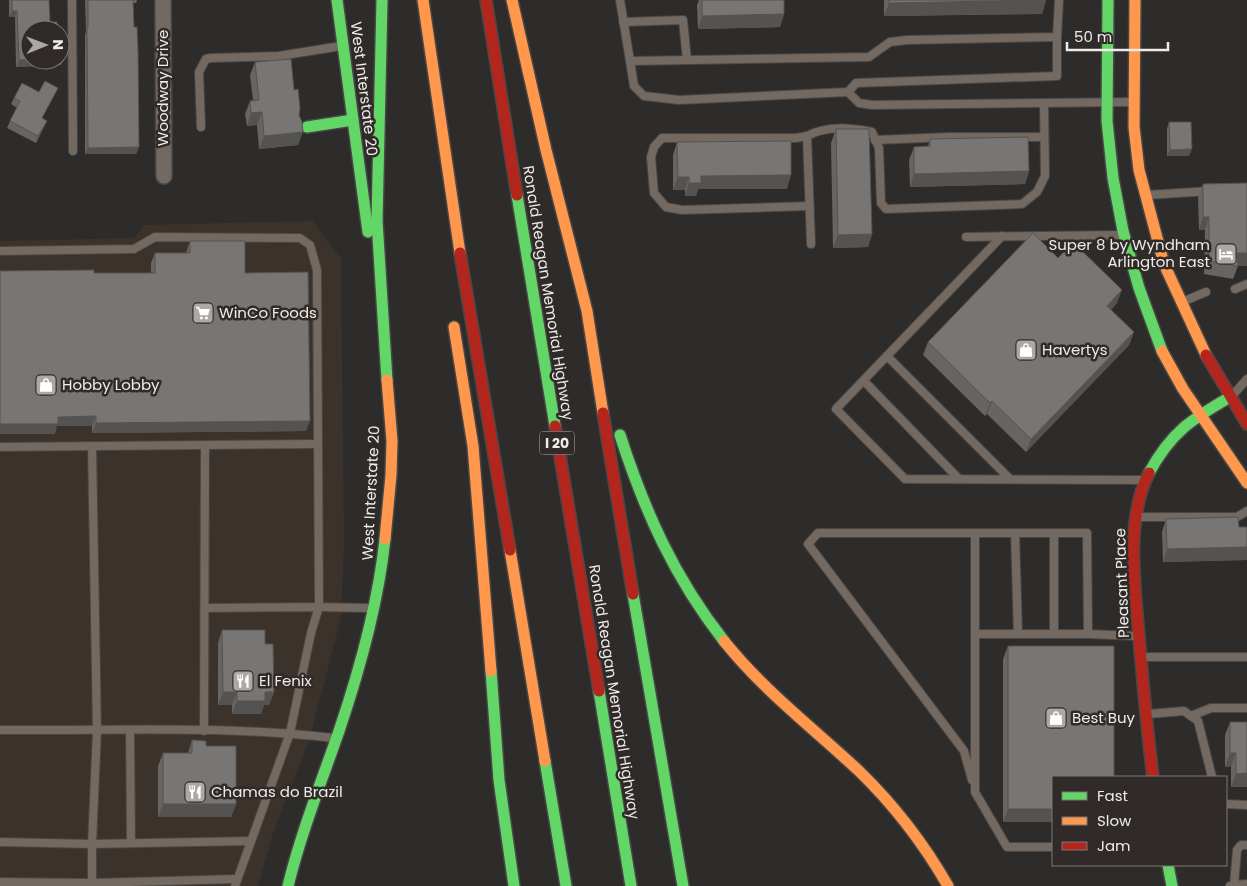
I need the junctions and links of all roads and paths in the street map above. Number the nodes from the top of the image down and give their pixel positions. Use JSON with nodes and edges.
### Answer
{"nodes":[{"id":1,"x":72,"y":0,"type":"edge"},
{"id":2,"x":163,"y":0,"type":"edge"},
{"id":3,"x":337,"y":0,"type":"edge"},
{"id":4,"x":382,"y":0,"type":"edge"},
{"id":5,"x":423,"y":0,"type":"edge"},
{"id":6,"x":486,"y":0,"type":"edge"},
{"id":7,"x":512,"y":0,"type":"edge"},
{"id":8,"x":620,"y":0,"type":"edge"},
{"id":9,"x":1059,"y":0,"type":"edge"},
{"id":10,"x":1108,"y":0,"type":"edge"},
{"id":11,"x":1136,"y":0,"type":"edge"},
{"id":12,"x":623,"y":22,"type":"junction"},
{"id":13,"x":1057,"y":37,"type":"junction"},
{"id":14,"x":343,"y":46,"type":"junction"},
{"id":15,"x":687,"y":60,"type":"junction"},
{"id":16,"x":630,"y":61,"type":"junction"},
{"id":17,"x":848,"y":92,"type":"junction"},
{"id":18,"x":1108,"y":102,"type":"junction"},
{"id":19,"x":1134,"y":102,"type":"junction"},
{"id":20,"x":1044,"y":103,"type":"junction"},
{"id":21,"x":353,"y":120,"type":"junction"},
{"id":22,"x":201,"y":126,"type":"dead end"},
{"id":23,"x":307,"y":127,"type":"dead end"},
{"id":24,"x":807,"y":136,"type":"junction"},
{"id":25,"x":1044,"y":137,"type":"junction"},
{"id":26,"x":876,"y":140,"type":"junction"},
{"id":27,"x":73,"y":151,"type":"dead end"},
{"id":28,"x":164,"y":176,"type":"dead end"},
{"id":29,"x":1221,"y":190,"type":"edge"},
{"id":30,"x":1145,"y":196,"type":"junction"},
{"id":31,"x":809,"y":206,"type":"junction"},
{"id":32,"x":457,"y":230,"type":"junction"},
{"id":33,"x":1124,"y":235,"type":"junction"},
{"id":34,"x":1002,"y":236,"type":"junction"},
{"id":35,"x":966,"y":237,"type":"dead end"},
{"id":36,"x":811,"y":244,"type":"dead end"},
{"id":37,"x":0,"y":251,"type":"edge"},
{"id":38,"x":449,"y":263,"type":"dead end"},
{"id":39,"x":1247,"y":284,"type":"edge"},
{"id":40,"x":1235,"y":289,"type":"dead end"},
{"id":41,"x":1206,"y":292,"type":"dead end"},
{"id":42,"x":1181,"y":302,"type":"junction"},
{"id":43,"x":587,"y":311,"type":"junction"},
{"id":44,"x":452,"y":316,"type":"dead end"},
{"id":45,"x":887,"y":356,"type":"junction"},
{"id":46,"x":1247,"y":379,"type":"edge"},
{"id":47,"x":387,"y":380,"type":"junction"},
{"id":48,"x":864,"y":380,"type":"junction"},
{"id":49,"x":1230,"y":397,"type":"junction"},
{"id":50,"x":1200,"y":414,"type":"junction"},
{"id":51,"x":1247,"y":424,"type":"edge"},
{"id":52,"x":318,"y":444,"type":"junction"},
{"id":53,"x":205,"y":445,"type":"junction"},
{"id":54,"x":92,"y":446,"type":"junction"},
{"id":55,"x":0,"y":447,"type":"edge"},
{"id":56,"x":960,"y":479,"type":"junction"},
{"id":57,"x":1010,"y":480,"type":"junction"},
{"id":58,"x":1145,"y":480,"type":"junction"},
{"id":59,"x":1247,"y":483,"type":"edge"},
{"id":60,"x":1247,"y":511,"type":"edge"},
{"id":61,"x":1136,"y":517,"type":"junction"},
{"id":62,"x":976,"y":533,"type":"junction"},
{"id":63,"x":1015,"y":533,"type":"junction"},
{"id":64,"x":1054,"y":533,"type":"junction"},
{"id":65,"x":319,"y":607,"type":"junction"},
{"id":66,"x":204,"y":608,"type":"junction"},
{"id":67,"x":374,"y":608,"type":"junction"},
{"id":68,"x":976,"y":634,"type":"junction"},
{"id":69,"x":1018,"y":634,"type":"junction"},
{"id":70,"x":1054,"y":634,"type":"junction"},
{"id":71,"x":1088,"y":634,"type":"junction"},
{"id":72,"x":1139,"y":637,"type":"junction"},
{"id":73,"x":1140,"y":657,"type":"junction"},
{"id":74,"x":1247,"y":657,"type":"edge"},
{"id":75,"x":1247,"y":708,"type":"edge"},
{"id":76,"x":1146,"y":714,"type":"junction"},
{"id":77,"x":1191,"y":716,"type":"junction"},
{"id":78,"x":0,"y":730,"type":"edge"},
{"id":79,"x":97,"y":730,"type":"junction"},
{"id":80,"x":130,"y":730,"type":"junction"},
{"id":81,"x":204,"y":730,"type":"junction"},
{"id":82,"x":290,"y":733,"type":"junction"},
{"id":83,"x":335,"y":738,"type":"junction"},
{"id":84,"x":1154,"y":776,"type":"edge"},
{"id":85,"x":1212,"y":776,"type":"edge"},
{"id":86,"x":975,"y":792,"type":"junction"},
{"id":87,"x":1227,"y":804,"type":"edge"},
{"id":88,"x":1247,"y":805,"type":"edge"},
{"id":89,"x":252,"y":841,"type":"junction"},
{"id":90,"x":0,"y":842,"type":"edge"},
{"id":91,"x":92,"y":844,"type":"junction"},
{"id":92,"x":131,"y":844,"type":"junction"},
{"id":93,"x":1247,"y":845,"type":"edge"},
{"id":94,"x":1052,"y":847,"type":"edge"},
{"id":95,"x":1168,"y":866,"type":"edge"},
{"id":96,"x":0,"y":882,"type":"edge"},
{"id":97,"x":236,"y":882,"type":"edge"},
{"id":98,"x":1247,"y":884,"type":"edge"},
{"id":99,"x":92,"y":885,"type":"edge"},
{"id":100,"x":288,"y":886,"type":"edge"},
{"id":101,"x":514,"y":886,"type":"edge"},
{"id":102,"x":566,"y":886,"type":"edge"},
{"id":103,"x":631,"y":886,"type":"edge"},
{"id":104,"x":683,"y":886,"type":"edge"},
{"id":105,"x":948,"y":886,"type":"edge"},
{"id":106,"x":1172,"y":886,"type":"edge"},
{"id":107,"x":1232,"y":886,"type":"edge"}],
"edges":[{"from":1,"to":27,"type":"lane"},
{"from":2,"to":28,"type":"street","name":"Woodway Drive"},
{"from":3,"to":14,"type":"main road","name":"West Interstate 20"},
{"from":4,"to":47,"type":"main road"},
{"from":5,"to":32,"type":"main road"},
{"from":6,"to":103,"type":"main road","name":"Ronald Reagan Memorial Highway","number":"I 20"},
{"from":7,"to":43,"type":"main road"},
{"from":8,"to":12,"type":"lane"},
{"from":9,"to":13,"type":"lane"},
{"from":10,"to":18,"type":"main road"},
{"from":11,"to":19,"type":"main road"},
{"from":12,"to":15,"type":"lane"},
{"from":12,"to":16,"type":"lane"},
{"from":13,"to":15,"type":"lane"},
{"from":13,"to":17,"type":"lane"},
{"from":14,"to":21,"type":"main road","name":"West Interstate 20"},
{"from":14,"to":22,"type":"lane"},
{"from":15,"to":16,"type":"lane"},
{"from":16,"to":17,"type":"lane"},
{"from":17,"to":20,"type":"lane"},
{"from":18,"to":19,"type":"lane"},
{"from":18,"to":20,"type":"lane"},
{"from":18,"to":33,"type":"main road"},
{"from":19,"to":30,"type":"main road"},
{"from":20,"to":25,"type":"lane"},
{"from":21,"to":23,"type":"main road"},
{"from":21,"to":47,"type":"main road","name":"West Interstate 20"},
{"from":24,"to":26,"type":"lane"},
{"from":24,"to":31,"type":"lane"},
{"from":24,"to":31,"type":"lane"},
{"from":25,"to":26,"type":"lane"},
{"from":25,"to":26,"type":"lane"},
{"from":29,"to":30,"type":"lane"},
{"from":30,"to":42,"type":"main road"},
{"from":31,"to":36,"type":"lane"},
{"from":32,"to":38,"type":"main road"},
{"from":32,"to":102,"type":"main road"},
{"from":33,"to":34,"type":"lane"},
{"from":33,"to":50,"type":"main road"},
{"from":34,"to":35,"type":"lane"},
{"from":34,"to":45,"type":"lane"},
{"from":37,"to":52,"type":"lane"},
{"from":39,"to":40,"type":"lane"},
{"from":41,"to":42,"type":"lane"},
{"from":42,"to":49,"type":"main road"},
{"from":43,"to":104,"type":"main road"},
{"from":43,"to":105,"type":"main road"},
{"from":44,"to":101,"type":"main road"},
{"from":45,"to":48,"type":"lane"},
{"from":45,"to":57,"type":"lane"},
{"from":46,"to":49,"type":"lane"},
{"from":47,"to":67,"type":"main road","name":"West Interstate 20"},
{"from":48,"to":56,"type":"lane"},
{"from":48,"to":56,"type":"lane"},
{"from":49,"to":50,"type":"main road","name":"Pleasant Place"},
{"from":49,"to":51,"type":"main road"},
{"from":50,"to":58,"type":"main road","name":"Pleasant Place"},
{"from":50,"to":59,"type":"main road"},
{"from":52,"to":53,"type":"lane"},
{"from":52,"to":65,"type":"lane"},
{"from":53,"to":54,"type":"lane"},
{"from":53,"to":66,"type":"lane"},
{"from":54,"to":55,"type":"lane"},
{"from":54,"to":79,"type":"lane"},
{"from":56,"to":57,"type":"lane"},
{"from":57,"to":58,"type":"lane"},
{"from":58,"to":61,"type":"main road","name":"Pleasant Place"},
{"from":60,"to":61,"type":"lane"},
{"from":61,"to":72,"type":"main road","name":"Pleasant Place"},
{"from":62,"to":63,"type":"lane"},
{"from":62,"to":68,"type":"lane"},
{"from":62,"to":86,"type":"lane"},
{"from":63,"to":64,"type":"lane"},
{"from":63,"to":69,"type":"lane"},
{"from":64,"to":70,"type":"lane"},
{"from":64,"to":71,"type":"lane"},
{"from":65,"to":66,"type":"lane"},
{"from":65,"to":67,"type":"lane"},
{"from":65,"to":82,"type":"lane"},
{"from":66,"to":81,"type":"lane"},
{"from":67,"to":83,"type":"main road","name":"West Interstate 20"},
{"from":68,"to":69,"type":"lane"},
{"from":68,"to":86,"type":"lane"},
{"from":69,"to":70,"type":"lane"},
{"from":70,"to":71,"type":"lane"},
{"from":71,"to":72,"type":"lane"},
{"from":72,"to":73,"type":"main road","name":"Pleasant Place"},
{"from":73,"to":74,"type":"lane"},
{"from":73,"to":76,"type":"main road","name":"Pleasant Place"},
{"from":75,"to":77,"type":"lane"},
{"from":76,"to":77,"type":"lane"},
{"from":76,"to":84,"type":"main road","name":"Pleasant Place"},
{"from":77,"to":85,"type":"lane"},
{"from":78,"to":79,"type":"lane"},
{"from":79,"to":80,"type":"lane"},
{"from":79,"to":91,"type":"lane"},
{"from":80,"to":81,"type":"lane"},
{"from":80,"to":92,"type":"lane"},
{"from":81,"to":82,"type":"lane"},
{"from":82,"to":83,"type":"lane"},
{"from":82,"to":89,"type":"lane"},
{"from":83,"to":100,"type":"main road","name":"West Interstate 20"},
{"from":86,"to":94,"type":"lane"},
{"from":87,"to":88,"type":"lane"},
{"from":89,"to":92,"type":"lane"},
{"from":89,"to":97,"type":"lane"},
{"from":90,"to":91,"type":"lane"},
{"from":91,"to":92,"type":"lane"},
{"from":91,"to":99,"type":"lane"},
{"from":93,"to":107,"type":"lane"},
{"from":95,"to":106,"type":"main road"},
{"from":96,"to":99,"type":"lane"},
{"from":97,"to":99,"type":"lane"},
{"from":98,"to":107,"type":"lane"}]}
